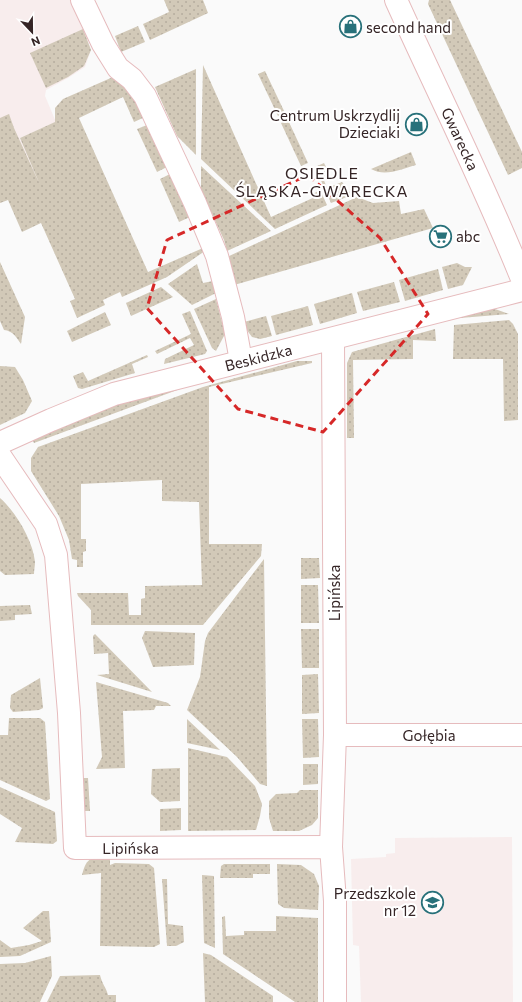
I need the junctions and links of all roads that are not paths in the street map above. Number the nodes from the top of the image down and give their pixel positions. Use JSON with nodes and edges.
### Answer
{"nodes":[{"id":1,"x":82,"y":0,"type":"edge"},
{"id":2,"x":396,"y":0,"type":"edge"},
{"id":3,"x":522,"y":279,"type":"edge"},
{"id":4,"x":522,"y":290,"type":"edge"},
{"id":5,"x":333,"y":339,"type":"junction"},
{"id":6,"x":241,"y":361,"type":"junction"},
{"id":7,"x":0,"y":443,"type":"edge"},
{"id":8,"x":0,"y":456,"type":"edge"},
{"id":9,"x":335,"y":735,"type":"junction"},
{"id":10,"x":522,"y":735,"type":"edge"},
{"id":11,"x":331,"y":847,"type":"junction"},
{"id":12,"x":335,"y":1002,"type":"edge"}],
"edges":[{"from":1,"to":6,"type":"street"},
{"from":2,"to":3,"type":"street","name":"Gwarecka"},
{"from":4,"to":5,"type":"street","name":"Beskidzka"},
{"from":5,"to":6,"type":"street","name":"Beskidzka"},
{"from":5,"to":9,"type":"street","name":"Lipińska"},
{"from":6,"to":7,"type":"street","name":"Beskidzka"},
{"from":8,"to":11,"type":"street","name":"Lipińska"},
{"from":9,"to":10,"type":"street","name":"Gołębia"},
{"from":9,"to":11,"type":"street","name":"Lipińska"},
{"from":11,"to":12,"type":"street","name":"Lipińska"}]}
